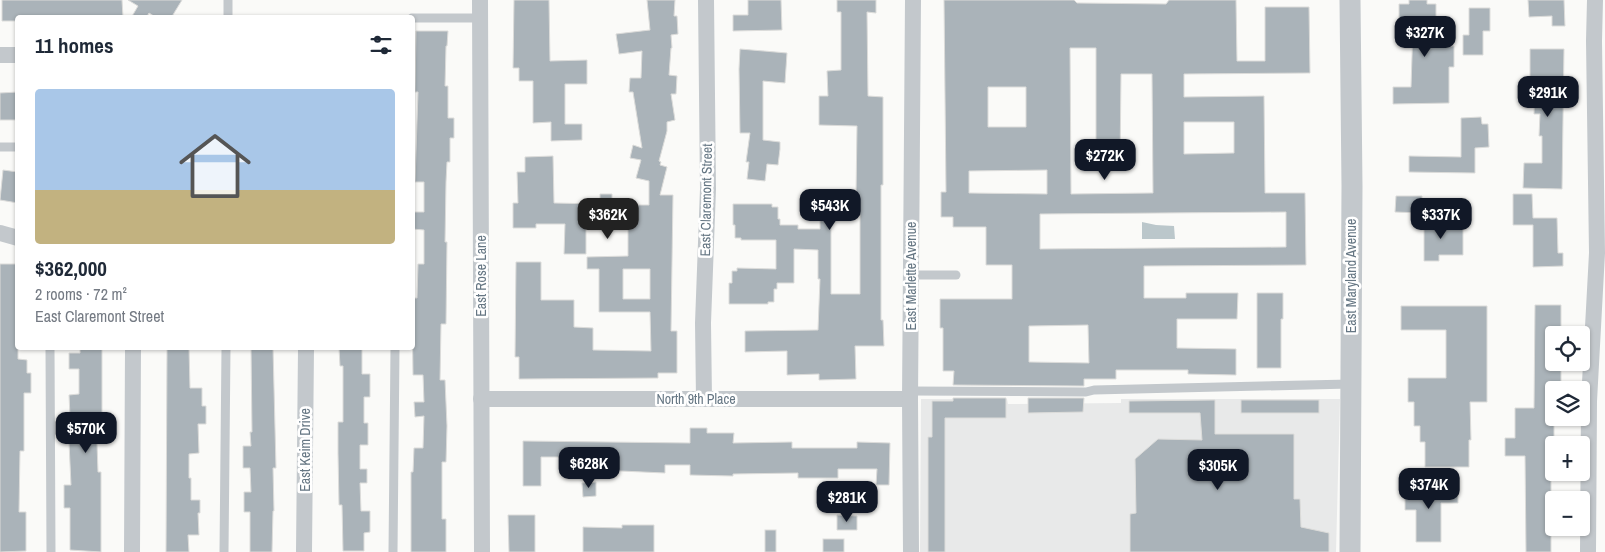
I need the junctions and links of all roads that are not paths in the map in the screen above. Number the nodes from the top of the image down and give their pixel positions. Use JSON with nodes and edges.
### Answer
{"nodes":[{"id":1,"x":228,"y":0,"type":"edge"},
{"id":2,"x":480,"y":0,"type":"edge"},
{"id":3,"x":706,"y":0,"type":"edge"},
{"id":4,"x":913,"y":0,"type":"edge"},
{"id":5,"x":1350,"y":0,"type":"edge"},
{"id":6,"x":1595,"y":0,"type":"edge"},
{"id":7,"x":228,"y":15,"type":"edge"},
{"id":8,"x":415,"y":18,"type":"edge"},
{"id":9,"x":480,"y":18,"type":"junction"},
{"id":10,"x":0,"y":55,"type":"edge"},
{"id":11,"x":15,"y":55,"type":"edge"},
{"id":12,"x":0,"y":147,"type":"edge"},
{"id":13,"x":15,"y":147,"type":"edge"},
{"id":14,"x":0,"y":233,"type":"edge"},
{"id":15,"x":15,"y":237,"type":"edge"},
{"id":16,"x":911,"y":275,"type":"junction"},
{"id":17,"x":956,"y":275,"type":"dead end"},
{"id":18,"x":50,"y":350,"type":"edge"},
{"id":19,"x":133,"y":350,"type":"edge"},
{"id":20,"x":226,"y":350,"type":"edge"},
{"id":21,"x":306,"y":350,"type":"edge"},
{"id":22,"x":395,"y":350,"type":"edge"},
{"id":23,"x":1350,"y":384,"type":"junction"},
{"id":24,"x":910,"y":395,"type":"junction"},
{"id":25,"x":482,"y":399,"type":"junction"},
{"id":26,"x":704,"y":400,"type":"junction"},
{"id":27,"x":50,"y":552,"type":"edge"},
{"id":28,"x":132,"y":552,"type":"edge"},
{"id":29,"x":224,"y":552,"type":"edge"},
{"id":30,"x":304,"y":552,"type":"edge"},
{"id":31,"x":393,"y":552,"type":"edge"},
{"id":32,"x":482,"y":552,"type":"edge"},
{"id":33,"x":911,"y":552,"type":"edge"},
{"id":34,"x":1350,"y":552,"type":"edge"},
{"id":35,"x":1588,"y":552,"type":"edge"}],
"edges":[{"from":1,"to":7,"type":"lane"},
{"from":2,"to":9,"type":"street","name":"East Rose Lane"},
{"from":3,"to":26,"type":"street","name":"East Claremont Street"},
{"from":4,"to":16,"type":"street","name":"East Marlette Avenue"},
{"from":5,"to":23,"type":"street","name":"East Maryland Avenue"},
{"from":6,"to":35,"type":"street"},
{"from":8,"to":9,"type":"lane"},
{"from":9,"to":25,"type":"street","name":"East Rose Lane"},
{"from":10,"to":11,"type":"street"},
{"from":12,"to":13,"type":"lane"},
{"from":14,"to":15,"type":"street"},
{"from":16,"to":17,"type":"lane"},
{"from":16,"to":24,"type":"street","name":"East Marlette Avenue"},
{"from":18,"to":27,"type":"lane"},
{"from":19,"to":28,"type":"street"},
{"from":20,"to":29,"type":"lane"},
{"from":21,"to":30,"type":"street","name":"East Keim Drive"},
{"from":22,"to":31,"type":"lane"},
{"from":23,"to":24,"type":"lane"},
{"from":23,"to":34,"type":"street","name":"East Maryland Avenue"},
{"from":24,"to":26,"type":"street","name":"North 9th Place"},
{"from":24,"to":33,"type":"street","name":"East Marlette Avenue"},
{"from":25,"to":26,"type":"street","name":"North 9th Place"},
{"from":25,"to":32,"type":"street","name":"East Rose Lane"}]}
